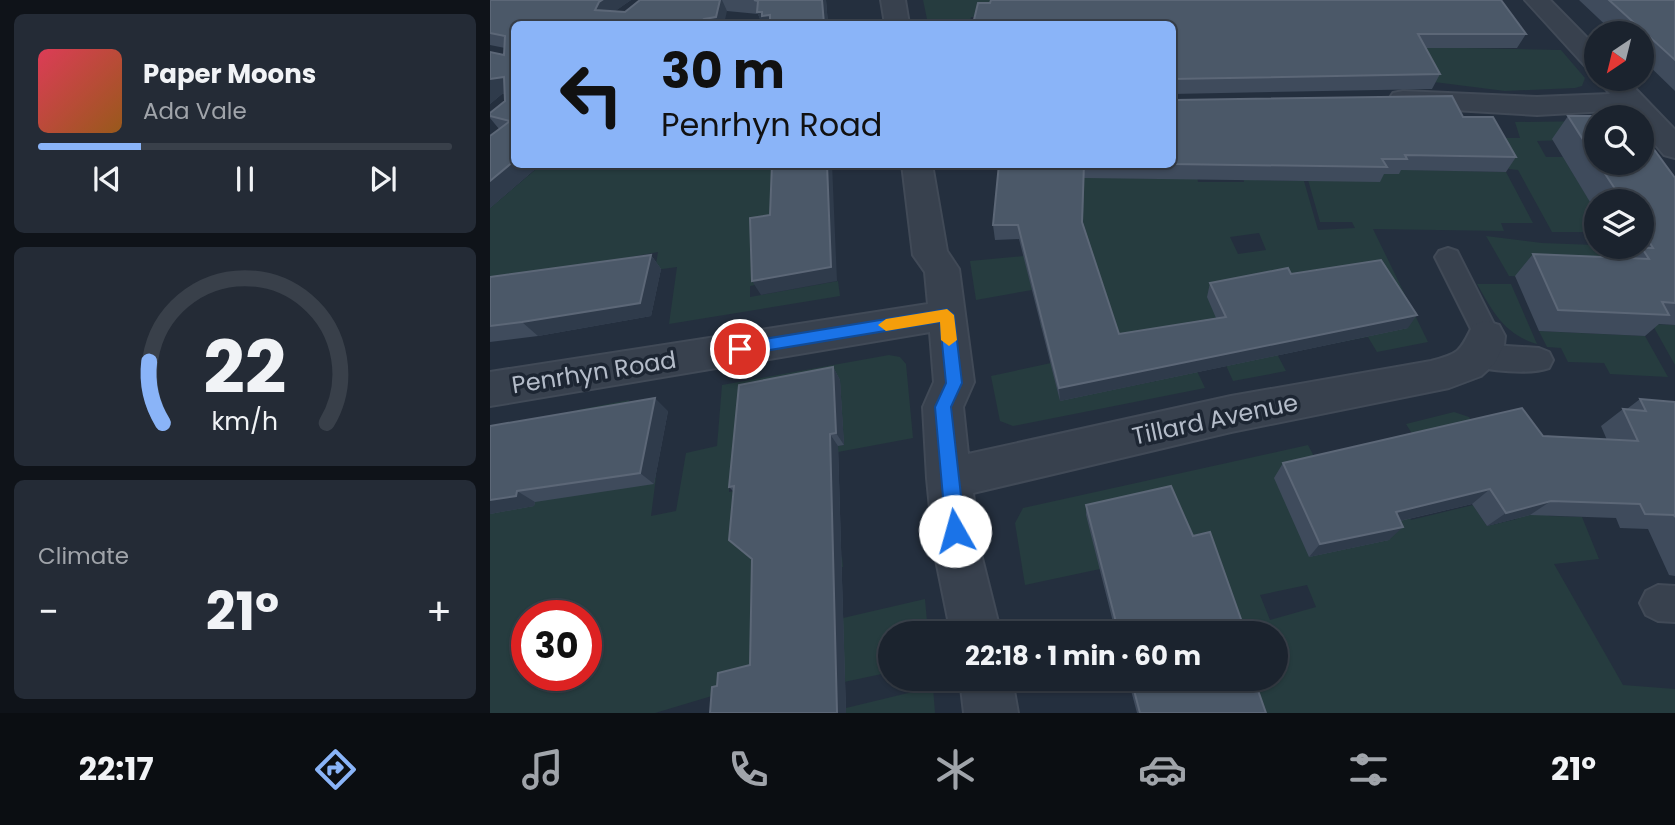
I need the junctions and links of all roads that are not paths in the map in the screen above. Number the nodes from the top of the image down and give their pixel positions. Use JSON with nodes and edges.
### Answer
{"nodes":[{"id":1,"x":893,"y":0,"type":"edge"},
{"id":2,"x":1536,"y":0,"type":"edge"},
{"id":3,"x":896,"y":21,"type":"edge"},
{"id":4,"x":1584,"y":50,"type":"edge"},
{"id":5,"x":1622,"y":91,"type":"edge"},
{"id":6,"x":1379,"y":99,"type":"edge"},
{"id":7,"x":1631,"y":100,"type":"junction"},
{"id":8,"x":1675,"y":148,"type":"edge"},
{"id":9,"x":918,"y":168,"type":"edge"},
{"id":10,"x":1448,"y":257,"type":"dead end"},
{"id":11,"x":947,"y":315,"type":"junction"},
{"id":12,"x":1482,"y":346,"type":"junction"},
{"id":13,"x":1539,"y":360,"type":"dead end"},
{"id":14,"x":490,"y":389,"type":"edge"},
{"id":15,"x":948,"y":478,"type":"junction"},
{"id":16,"x":973,"y":621,"type":"edge"},
{"id":17,"x":988,"y":691,"type":"edge"},
{"id":18,"x":991,"y":713,"type":"edge"}],
"edges":[{"from":1,"to":3,"type":"street"},
{"from":2,"to":4,"type":"street"},
{"from":5,"to":7,"type":"street"},
{"from":6,"to":7,"type":"street"},
{"from":7,"to":8,"type":"street"},
{"from":9,"to":11,"type":"street"},
{"from":10,"to":12,"type":"lane"},
{"from":11,"to":14,"type":"street","name":"Penrhyn Road"},
{"from":11,"to":15,"type":"street"},
{"from":12,"to":13,"type":"lane"},
{"from":12,"to":15,"type":"street","name":"Tillard Avenue"},
{"from":15,"to":16,"type":"street"},
{"from":17,"to":18,"type":"street"}]}
